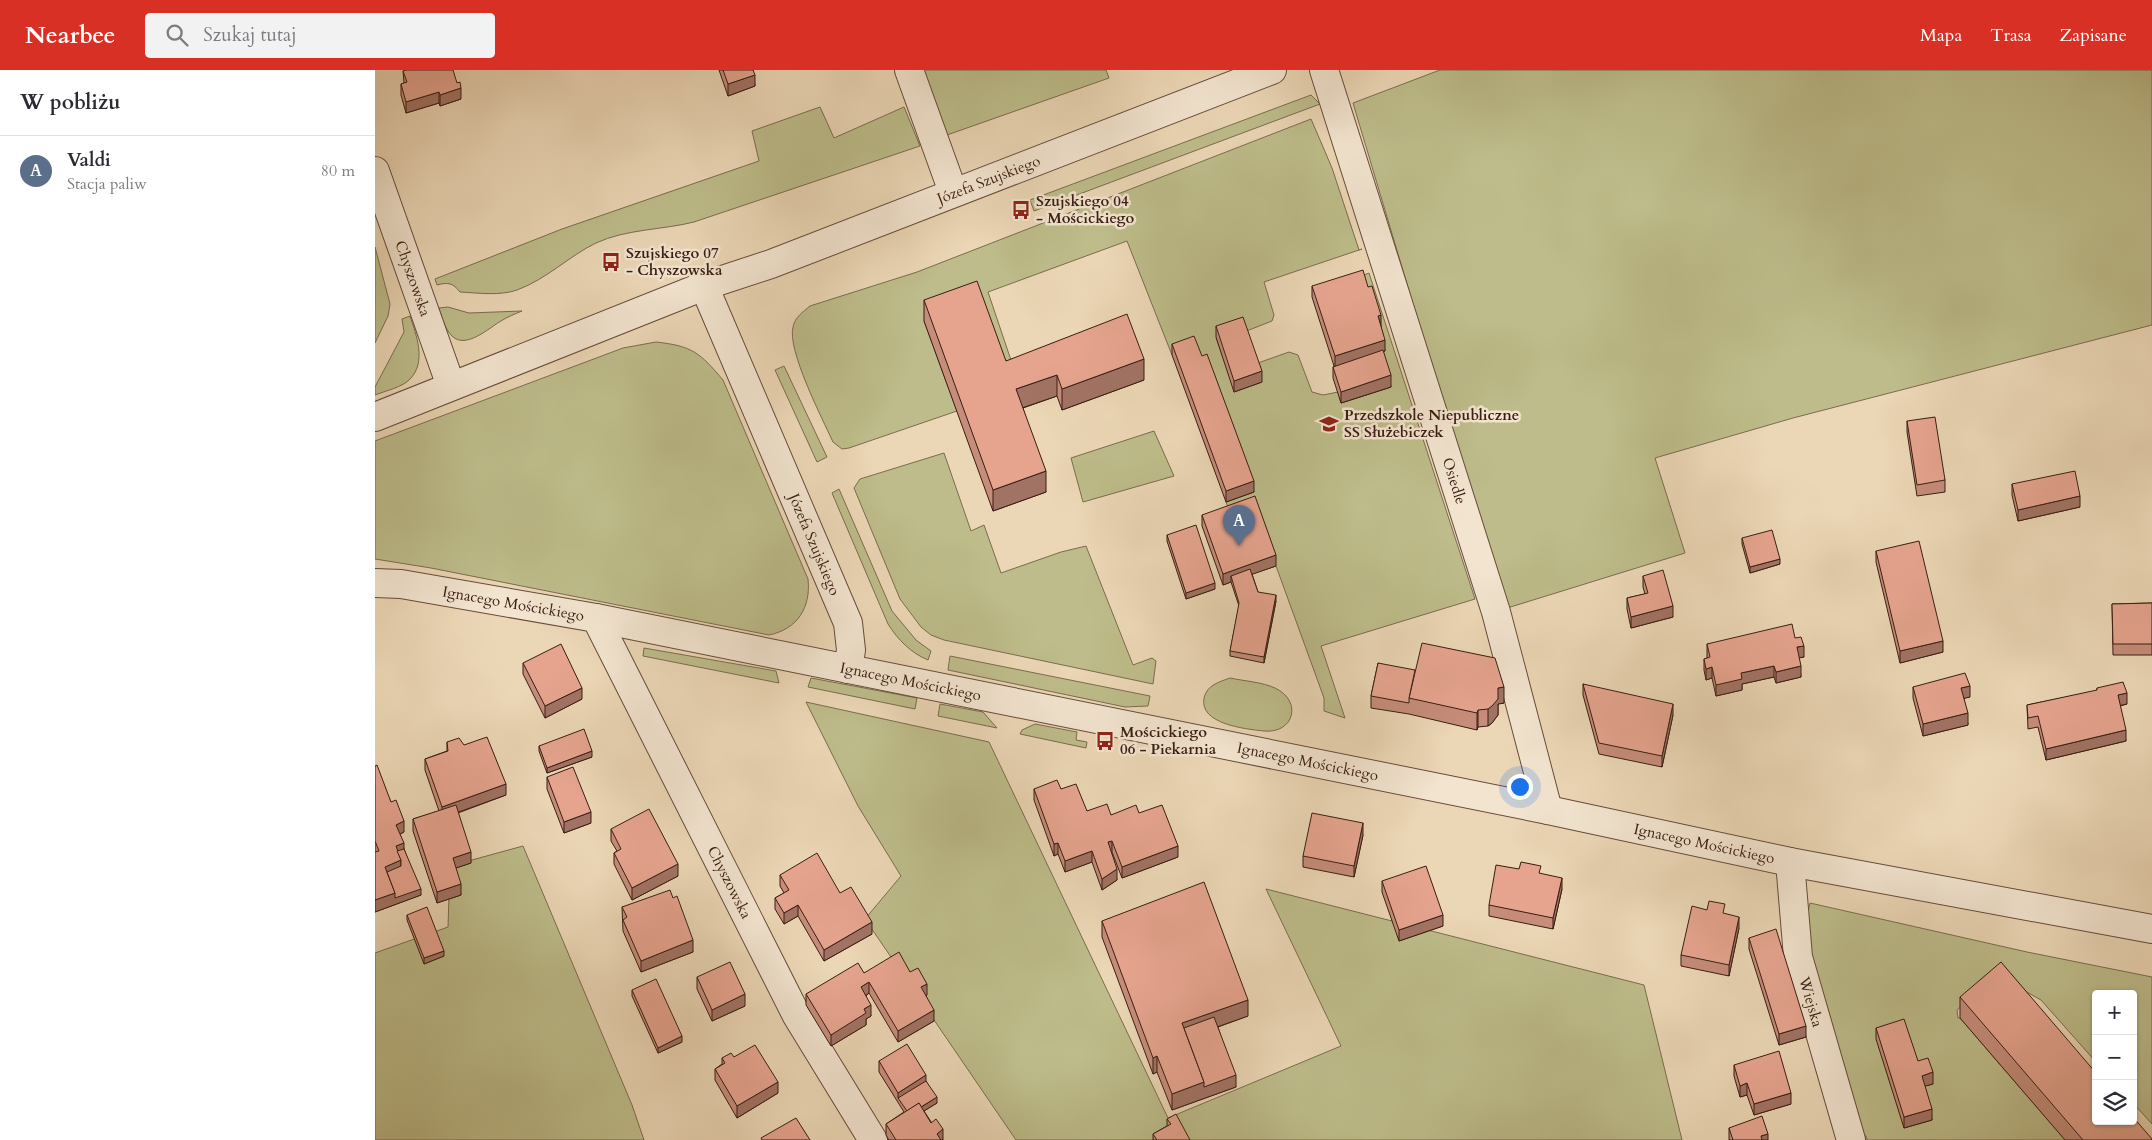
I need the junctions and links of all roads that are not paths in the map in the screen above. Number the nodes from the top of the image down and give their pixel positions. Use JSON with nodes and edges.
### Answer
{"nodes":[{"id":1,"x":909,"y":70,"type":"edge"},
{"id":2,"x":1272,"y":70,"type":"edge"},
{"id":3,"x":1324,"y":70,"type":"edge"},
{"id":4,"x":375,"y":171,"type":"edge"},
{"id":5,"x":953,"y":192,"type":"junction"},
{"id":6,"x":704,"y":286,"type":"junction"},
{"id":7,"x":451,"y":386,"type":"junction"},
{"id":8,"x":375,"y":416,"type":"edge"},
{"id":9,"x":375,"y":583,"type":"edge"},
{"id":10,"x":596,"y":618,"type":"junction"},
{"id":11,"x":849,"y":669,"type":"junction"},
{"id":12,"x":1548,"y":810,"type":"junction"},
{"id":13,"x":1790,"y":862,"type":"junction"},
{"id":14,"x":2152,"y":929,"type":"edge"},
{"id":15,"x":873,"y":1140,"type":"edge"},
{"id":16,"x":1851,"y":1140,"type":"edge"}],
"edges":[{"from":1,"to":5,"type":"street"},
{"from":2,"to":5,"type":"street","name":"Józefa Szujskiego"},
{"from":3,"to":12,"type":"street","name":"Osiedle"},
{"from":4,"to":7,"type":"street","name":"Chyszowska"},
{"from":5,"to":6,"type":"street","name":"Józefa Szujskiego"},
{"from":6,"to":7,"type":"street","name":"Józefa Szujskiego"},
{"from":6,"to":11,"type":"street","name":"Józefa Szujskiego"},
{"from":7,"to":8,"type":"street","name":"Józefa Szujskiego"},
{"from":9,"to":10,"type":"street","name":"Ignacego Mościckiego"},
{"from":10,"to":11,"type":"street","name":"Ignacego Mościckiego"},
{"from":10,"to":15,"type":"street","name":"Chyszowska"},
{"from":11,"to":12,"type":"street","name":"Ignacego Mościckiego"},
{"from":12,"to":13,"type":"street","name":"Ignacego Mościckiego"},
{"from":13,"to":14,"type":"street","name":"Ignacego Mościckiego"},
{"from":13,"to":16,"type":"street","name":"Wiejska"}]}
